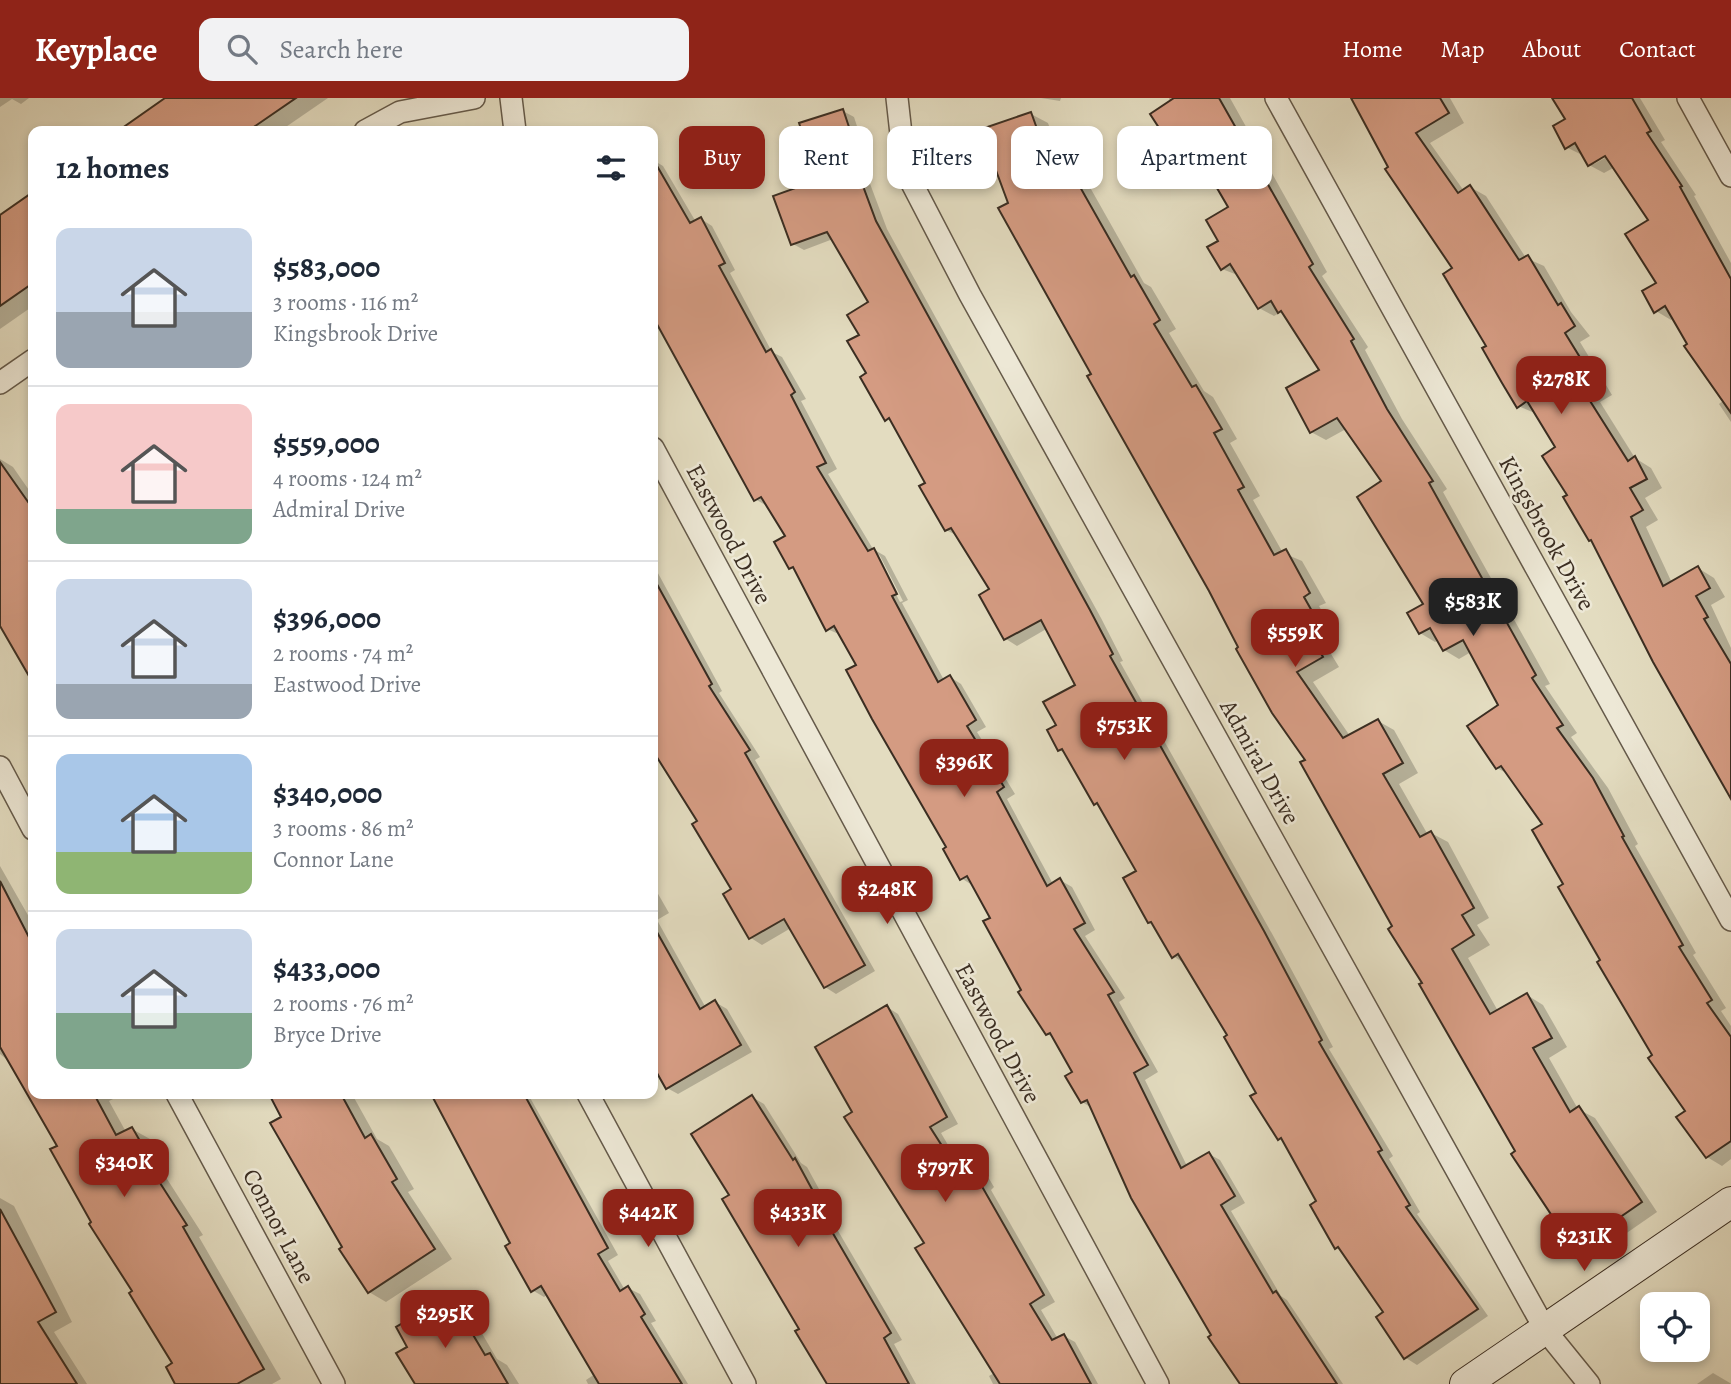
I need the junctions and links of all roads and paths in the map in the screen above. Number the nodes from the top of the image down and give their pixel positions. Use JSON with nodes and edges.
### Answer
{"nodes":[{"id":1,"x":474,"y":98,"type":"edge"},
{"id":2,"x":511,"y":98,"type":"edge"},
{"id":3,"x":897,"y":98,"type":"edge"},
{"id":4,"x":1276,"y":98,"type":"edge"},
{"id":5,"x":1688,"y":98,"type":"edge"},
{"id":6,"x":374,"y":126,"type":"edge"},
{"id":7,"x":514,"y":126,"type":"edge"},
{"id":8,"x":1731,"y":176,"type":"edge"},
{"id":9,"x":28,"y":363,"type":"edge"},
{"id":10,"x":0,"y":383,"type":"edge"},
{"id":11,"x":658,"y":457,"type":"edge"},
{"id":12,"x":0,"y":767,"type":"edge"},
{"id":13,"x":28,"y":819,"type":"edge"},
{"id":14,"x":1731,"y":920,"type":"edge"},
{"id":15,"x":180,"y":1099,"type":"edge"},
{"id":16,"x":591,"y":1099,"type":"edge"},
{"id":17,"x":1731,"y":1202,"type":"edge"},
{"id":18,"x":1546,"y":1331,"type":"junction"},
{"id":19,"x":334,"y":1384,"type":"edge"},
{"id":20,"x":745,"y":1384,"type":"edge"},
{"id":21,"x":1158,"y":1384,"type":"edge"},
{"id":22,"x":1465,"y":1384,"type":"edge"},
{"id":23,"x":1589,"y":1384,"type":"edge"}],
"edges":[{"from":1,"to":6,"type":"street"},
{"from":2,"to":7,"type":"street"},
{"from":3,"to":18,"type":"street","name":"Admiral Drive"},
{"from":4,"to":14,"type":"street","name":"Kingsbrook Drive"},
{"from":5,"to":8,"type":"street"},
{"from":9,"to":10,"type":"street"},
{"from":11,"to":21,"type":"street","name":"Eastwood Drive"},
{"from":12,"to":13,"type":"street"},
{"from":15,"to":19,"type":"street","name":"Connor Lane"},
{"from":16,"to":20,"type":"street"},
{"from":17,"to":18,"type":"street"},
{"from":18,"to":22,"type":"street"},
{"from":18,"to":23,"type":"street","name":"Admiral Drive"}]}
